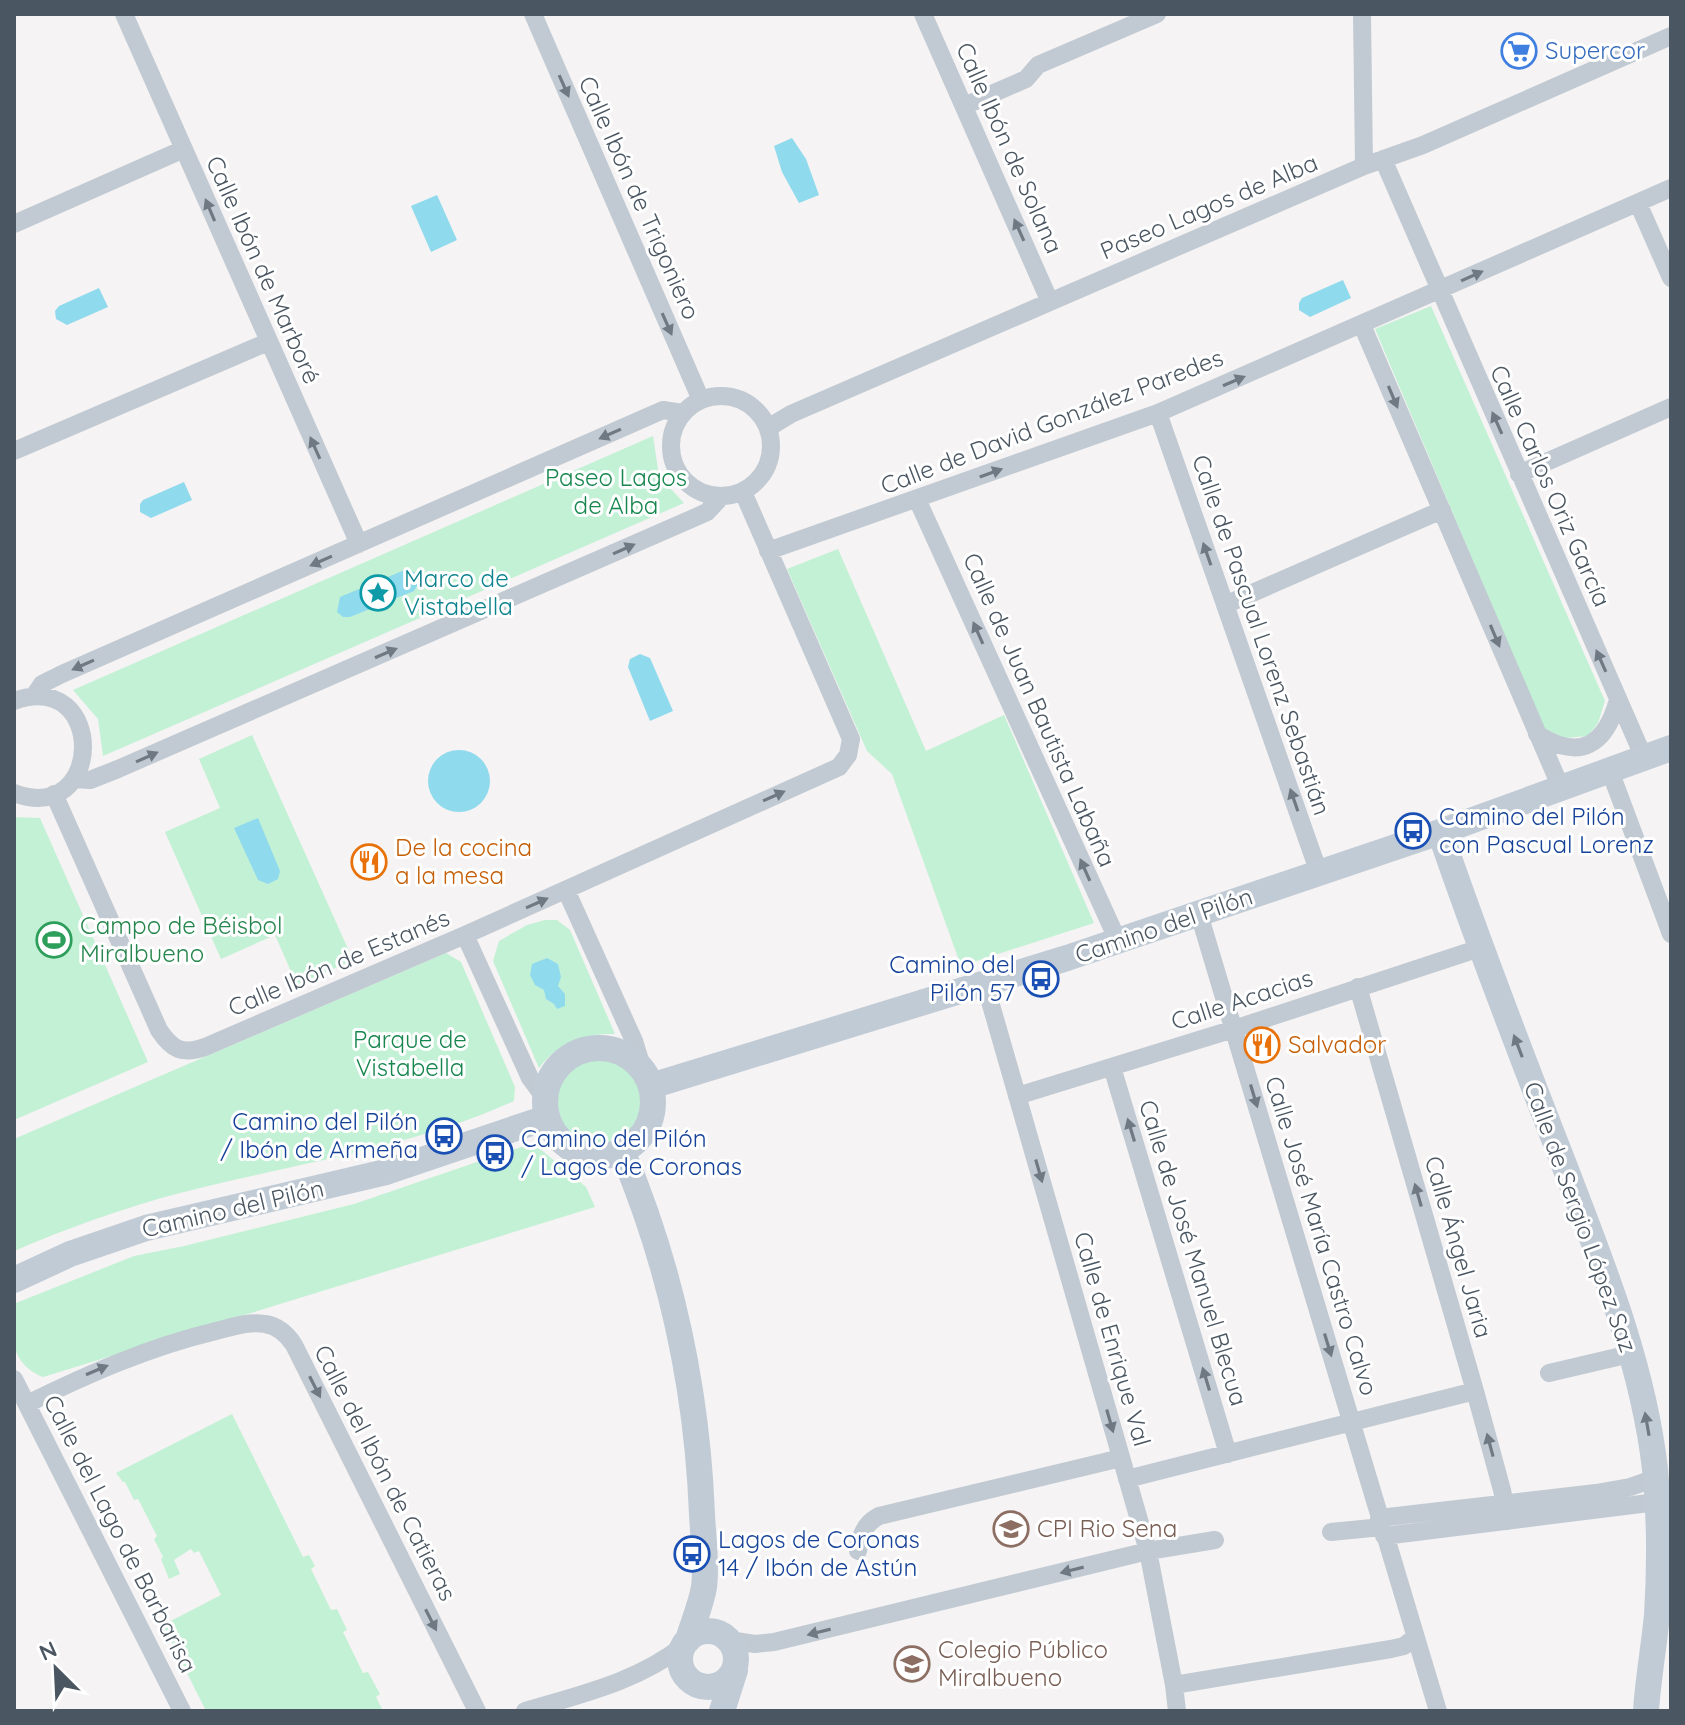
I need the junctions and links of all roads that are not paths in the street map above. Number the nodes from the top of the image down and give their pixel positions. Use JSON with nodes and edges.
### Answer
{"nodes":[{"id":1,"x":124,"y":14,"type":"edge"},
{"id":2,"x":533,"y":14,"type":"edge"},
{"id":3,"x":923,"y":14,"type":"edge"},
{"id":4,"x":1157,"y":14,"type":"edge"},
{"id":5,"x":1362,"y":14,"type":"edge"},
{"id":6,"x":1671,"y":36,"type":"edge"},
{"id":7,"x":964,"y":106,"type":"junction"},
{"id":8,"x":184,"y":149,"type":"junction"},
{"id":9,"x":1383,"y":159,"type":"junction"},
{"id":10,"x":1364,"y":166,"type":"junction"},
{"id":11,"x":1671,"y":188,"type":"edge"},
{"id":12,"x":1638,"y":203,"type":"junction"},
{"id":13,"x":14,"y":224,"type":"edge"},
{"id":14,"x":1671,"y":278,"type":"edge"},
{"id":15,"x":1439,"y":291,"type":"junction"},
{"id":16,"x":1050,"y":302,"type":"junction"},
{"id":17,"x":1362,"y":325,"type":"junction"},
{"id":18,"x":268,"y":342,"type":"junction"},
{"id":19,"x":701,"y":400,"type":"junction"},
{"id":20,"x":1671,"y":407,"type":"edge"},
{"id":21,"x":683,"y":413,"type":"junction"},
{"id":22,"x":1158,"y":413,"type":"junction"},
{"id":23,"x":768,"y":428,"type":"junction"},
{"id":24,"x":14,"y":451,"type":"edge"},
{"id":25,"x":1519,"y":474,"type":"junction"},
{"id":26,"x":743,"y":492,"type":"junction"},
{"id":27,"x":721,"y":497,"type":"junction"},
{"id":28,"x":917,"y":499,"type":"junction"},
{"id":29,"x":1442,"y":510,"type":"junction"},
{"id":30,"x":359,"y":544,"type":"junction"},
{"id":31,"x":768,"y":551,"type":"junction"},
{"id":32,"x":1225,"y":605,"type":"junction"},
{"id":33,"x":34,"y":696,"type":"junction"},
{"id":34,"x":1618,"y":700,"type":"junction"},
{"id":35,"x":14,"y":701,"type":"edge"},
{"id":36,"x":1537,"y":734,"type":"junction"},
{"id":37,"x":1671,"y":748,"type":"edge"},
{"id":38,"x":1644,"y":758,"type":"junction"},
{"id":39,"x":1610,"y":771,"type":"junction"},
{"id":40,"x":74,"y":779,"type":"junction"},
{"id":41,"x":1561,"y":788,"type":"junction"},
{"id":42,"x":14,"y":793,"type":"edge"},
{"id":43,"x":54,"y":794,"type":"junction"},
{"id":44,"x":1440,"y":832,"type":"junction"},
{"id":45,"x":1319,"y":873,"type":"junction"},
{"id":46,"x":566,"y":890,"type":"junction"},
{"id":47,"x":1199,"y":914,"type":"junction"},
{"id":48,"x":1671,"y":934,"type":"edge"},
{"id":49,"x":465,"y":935,"type":"junction"},
{"id":50,"x":1118,"y":941,"type":"junction"},
{"id":51,"x":1480,"y":948,"type":"junction"},
{"id":52,"x":985,"y":984,"type":"junction"},
{"id":53,"x":1358,"y":987,"type":"junction"},
{"id":54,"x":1234,"y":1029,"type":"junction"},
{"id":55,"x":1112,"y":1067,"type":"junction"},
{"id":56,"x":647,"y":1078,"type":"junction"},
{"id":57,"x":1017,"y":1096,"type":"junction"},
{"id":58,"x":545,"y":1108,"type":"junction"},
{"id":59,"x":622,"y":1151,"type":"junction"},
{"id":60,"x":15,"y":1281,"type":"edge"},
{"id":61,"x":1630,"y":1354,"type":"junction"},
{"id":62,"x":1549,"y":1373,"type":"dead end"},
{"id":63,"x":14,"y":1379,"type":"edge"},
{"id":64,"x":1475,"y":1391,"type":"junction"},
{"id":65,"x":27,"y":1404,"type":"junction"},
{"id":66,"x":1351,"y":1422,"type":"junction"},
{"id":67,"x":1228,"y":1454,"type":"junction"},
{"id":68,"x":1121,"y":1458,"type":"junction"},
{"id":69,"x":1127,"y":1479,"type":"junction"},
{"id":70,"x":1664,"y":1488,"type":"edge"},
{"id":71,"x":1506,"y":1512,"type":"junction"},
{"id":72,"x":1382,"y":1527,"type":"junction"},
{"id":73,"x":1331,"y":1532,"type":"dead end"},
{"id":74,"x":1215,"y":1540,"type":"dead end"},
{"id":75,"x":858,"y":1551,"type":"dead end"},
{"id":76,"x":1148,"y":1551,"type":"junction"},
{"id":77,"x":704,"y":1587,"type":"junction"},
{"id":78,"x":1414,"y":1638,"type":"junction"},
{"id":79,"x":728,"y":1639,"type":"junction"},
{"id":80,"x":686,"y":1642,"type":"junction"},
{"id":81,"x":735,"y":1670,"type":"junction"},
{"id":82,"x":690,"y":1681,"type":"junction"},
{"id":83,"x":1174,"y":1685,"type":"junction"},
{"id":84,"x":182,"y":1711,"type":"edge"},
{"id":85,"x":477,"y":1711,"type":"edge"},
{"id":86,"x":525,"y":1711,"type":"edge"},
{"id":87,"x":704,"y":1711,"type":"edge"},
{"id":88,"x":722,"y":1711,"type":"edge"},
{"id":89,"x":1177,"y":1711,"type":"edge"},
{"id":90,"x":1438,"y":1711,"type":"edge"},
{"id":91,"x":1646,"y":1711,"type":"edge"}],
"edges":[{"from":1,"to":8,"type":"street","name":"Calle Ibón de Marboré"},
{"from":2,"to":19,"type":"street","name":"Calle Ibón de Trigoniero","one_way":true},
{"from":3,"to":7,"type":"street","name":"Calle Ibón de Solana"},
{"from":4,"to":7,"type":"street"},
{"from":5,"to":10,"type":"street"},
{"from":6,"to":9,"type":"street","name":"Paseo Lagos de Alba"},
{"from":16,"to":7,"type":"street","name":"Calle Ibón de Solana","one_way":true},
{"from":8,"to":13,"type":"street"},
{"from":18,"to":8,"type":"street","name":"Calle Ibón de Marboré","one_way":true},
{"from":9,"to":10,"type":"street","name":"Paseo Lagos de Alba"},
{"from":9,"to":15,"type":"street"},
{"from":10,"to":16,"type":"street","name":"Paseo Lagos de Alba"},
{"from":11,"to":12,"type":"street","name":"Calle de David González Paredes"},
{"from":12,"to":14,"type":"street"},
{"from":15,"to":12,"type":"street","name":"Calle de David González Paredes","one_way":true},
{"from":15,"to":17,"type":"street","name":"Calle de David González Paredes"},
{"from":25,"to":15,"type":"street","name":"Calle Carlos Oriz García","one_way":true},
{"from":16,"to":23,"type":"street","name":"Paseo Lagos de Alba"},
{"from":22,"to":17,"type":"street","name":"Calle de David González Paredes","one_way":true},
{"from":17,"to":29,"type":"street","one_way":true},
{"from":18,"to":24,"type":"street"},
{"from":30,"to":18,"type":"street","name":"Calle Ibón de Marboré","one_way":true},
{"from":19,"to":21,"type":"street"},
{"from":19,"to":23,"type":"street"},
{"from":20,"to":25,"type":"street"},
{"from":21,"to":27,"type":"street"},
{"from":21,"to":30,"type":"street","one_way":true},
{"from":28,"to":22,"type":"street","name":"Calle de David González Paredes","one_way":true},
{"from":32,"to":22,"type":"street","name":"Calle de Pascual Lorenz Sebastián","one_way":true},
{"from":23,"to":26,"type":"street"},
{"from":34,"to":25,"type":"street","name":"Calle Carlos Oriz García","one_way":true},
{"from":26,"to":27,"type":"street"},
{"from":26,"to":31,"type":"street"},
{"from":40,"to":27,"type":"street","one_way":true},
{"from":28,"to":31,"type":"street","name":"Calle de David González Paredes"},
{"from":50,"to":28,"type":"street","name":"Calle de Juan Bautista Labaña","one_way":true},
{"from":29,"to":32,"type":"street"},
{"from":29,"to":36,"type":"street","one_way":true},
{"from":30,"to":33,"type":"street","one_way":true},
{"from":46,"to":31,"type":"street","name":"Calle Ibón de Estanés","one_way":true},
{"from":45,"to":32,"type":"street","name":"Calle de Pascual Lorenz Sebastián","one_way":true},
{"from":33,"to":35,"type":"street"},
{"from":33,"to":40,"type":"street"},
{"from":34,"to":36,"type":"street"},
{"from":34,"to":38,"type":"street","name":"Calle Carlos Oriz García"},
{"from":36,"to":41,"type":"street"},
{"from":37,"to":38,"type":"street","name":"Camino del Pilón"},
{"from":38,"to":39,"type":"street","name":"Camino del Pilón"},
{"from":39,"to":41,"type":"street","name":"Camino del Pilón"},
{"from":39,"to":48,"type":"street"},
{"from":40,"to":43,"type":"street"},
{"from":41,"to":44,"type":"street","name":"Camino del Pilón"},
{"from":42,"to":43,"type":"street"},
{"from":43,"to":49,"type":"street","name":"Calle Ibón de Estanés"},
{"from":44,"to":45,"type":"street","name":"Camino del Pilón"},
{"from":44,"to":51,"type":"street","name":"Calle de Sergio López Saz"},
{"from":45,"to":47,"type":"street","name":"Camino del Pilón"},
{"from":49,"to":46,"type":"street","name":"Calle Ibón de Estanés","one_way":true},
{"from":46,"to":56,"type":"street"},
{"from":47,"to":50,"type":"street","name":"Camino del Pilón"},
{"from":47,"to":54,"type":"street","name":"Calle José María Castro Calvo"},
{"from":49,"to":58,"type":"street"},
{"from":50,"to":52,"type":"street","name":"Camino del Pilón"},
{"from":51,"to":53,"type":"street","name":"Calle Acacias"},
{"from":61,"to":51,"type":"street","name":"Calle de Sergio López Saz","one_way":true},
{"from":52,"to":56,"type":"street","name":"Camino del Pilón"},
{"from":52,"to":57,"type":"street","name":"Calle de Enrique Val"},
{"from":53,"to":54,"type":"street","name":"Calle Acacias"},
{"from":64,"to":53,"type":"street","name":"Calle Ángel Jaria","one_way":true},
{"from":54,"to":55,"type":"street","name":"Calle Acacias"},
{"from":54,"to":66,"type":"street","name":"Calle José María Castro Calvo","one_way":true},
{"from":55,"to":57,"type":"street","name":"Calle Acacias"},
{"from":67,"to":55,"type":"street","name":"Calle de José Manuel Blecua","one_way":true},
{"from":56,"to":58,"type":"street"},
{"from":56,"to":59,"type":"street"},
{"from":57,"to":68,"type":"street","name":"Calle de Enrique Val","one_way":true},
{"from":58,"to":59,"type":"street"},
{"from":58,"to":60,"type":"street","name":"Camino del Pilón"},
{"from":59,"to":77,"type":"street"},
{"from":61,"to":62,"type":"street"},
{"from":70,"to":61,"type":"street","name":"Calle de Sergio López Saz","one_way":true},
{"from":63,"to":65,"type":"street","name":"Calle del Lago de Barbarisa"},
{"from":64,"to":66,"type":"street"},
{"from":71,"to":64,"type":"street","name":"Calle Ángel Jaria","one_way":true},
{"from":65,"to":84,"type":"street","name":"Calle del Lago de Barbarisa"},
{"from":65,"to":85,"type":"street","name":"Calle del Ibón de Catieras","one_way":true},
{"from":66,"to":67,"type":"street"},
{"from":66,"to":72,"type":"street","name":"Calle José María Castro Calvo"},
{"from":67,"to":69,"type":"street"},
{"from":68,"to":69,"type":"street","name":"Calle de Enrique Val"},
{"from":68,"to":75,"type":"street"},
{"from":69,"to":76,"type":"street","name":"Calle de Enrique Val"},
{"from":70,"to":71,"type":"street"},
{"from":70,"to":91,"type":"street","name":"Calle de Sergio López Saz"},
{"from":71,"to":72,"type":"street"},
{"from":72,"to":73,"type":"street"},
{"from":72,"to":78,"type":"street","name":"Calle José María Castro Calvo"},
{"from":74,"to":76,"type":"street"},
{"from":76,"to":79,"type":"street","one_way":true},
{"from":76,"to":83,"type":"street","name":"Calle de Enrique Val"},
{"from":77,"to":79,"type":"street"},
{"from":77,"to":80,"type":"street"},
{"from":78,"to":83,"type":"street"},
{"from":78,"to":90,"type":"street","name":"Calle José María Castro Calvo"},
{"from":79,"to":80,"type":"street"},
{"from":79,"to":81,"type":"street"},
{"from":80,"to":82,"type":"street"},
{"from":80,"to":86,"type":"street"},
{"from":81,"to":82,"type":"street"},
{"from":81,"to":88,"type":"street"},
{"from":82,"to":87,"type":"street"},
{"from":83,"to":89,"type":"street","name":"Calle de Enrique Val"}]}
